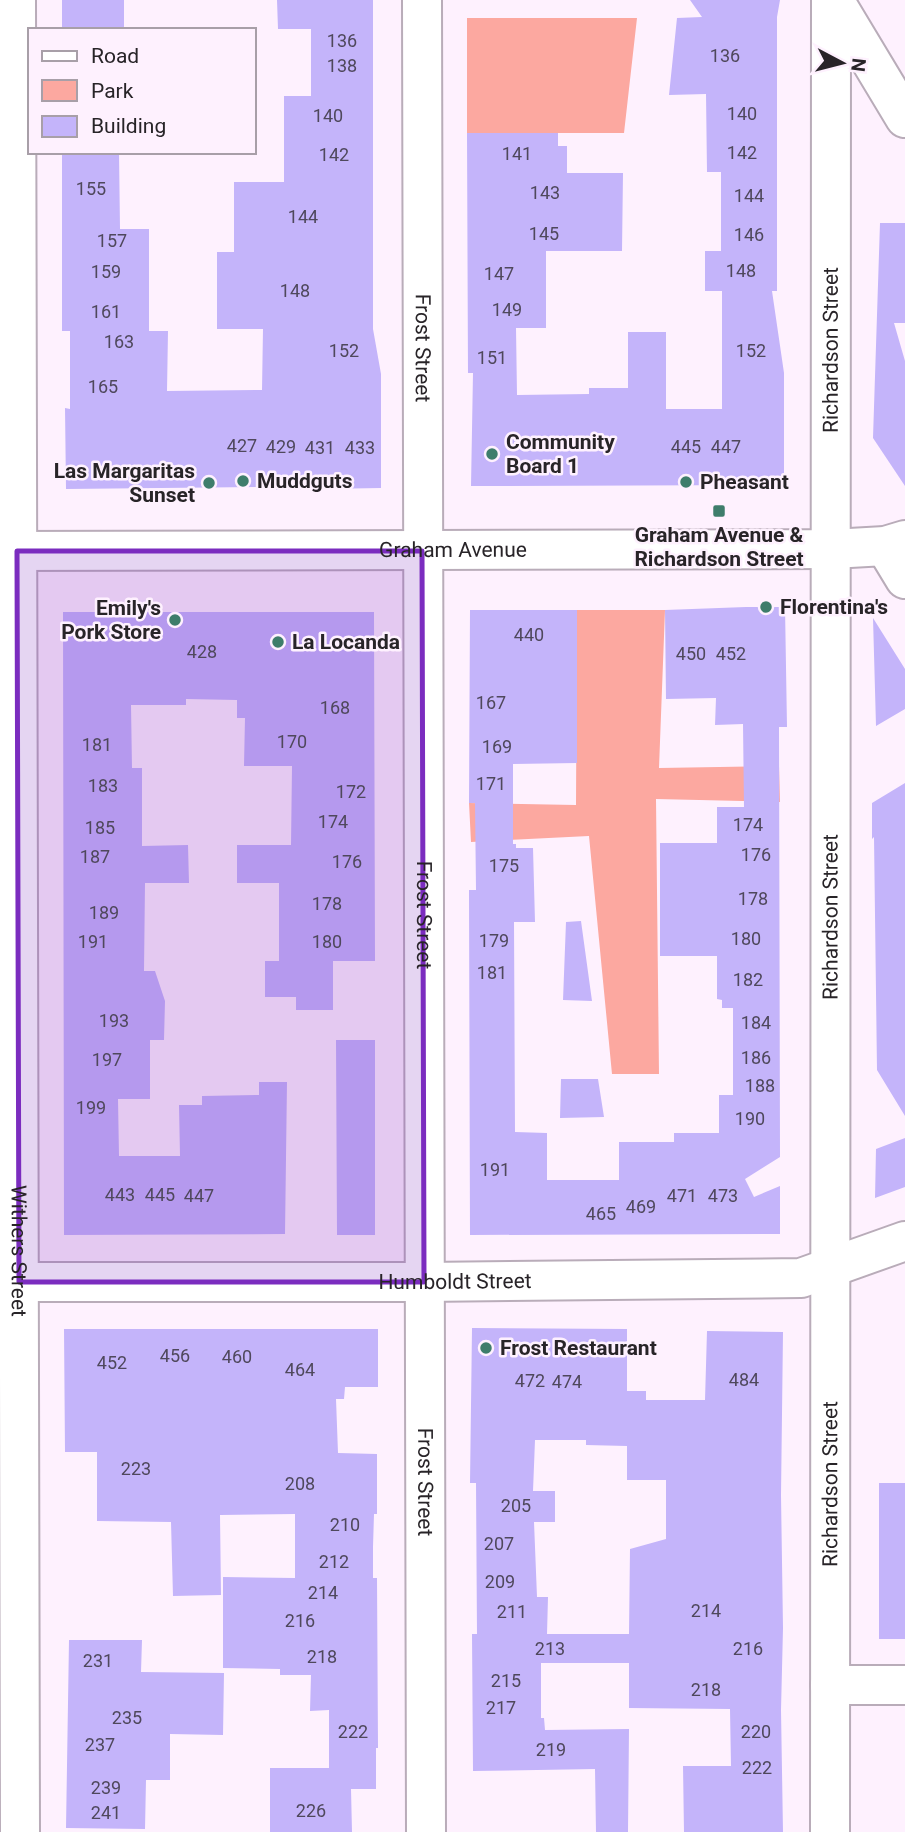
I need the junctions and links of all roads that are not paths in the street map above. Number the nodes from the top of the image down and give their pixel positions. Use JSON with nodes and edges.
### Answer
{"nodes":[{"id":1,"x":16,"y":0,"type":"edge"},
{"id":2,"x":422,"y":0,"type":"edge"},
{"id":3,"x":833,"y":0,"type":"edge"},
{"id":4,"x":905,"y":118,"type":"edge"},
{"id":5,"x":895,"y":543,"type":"edge"},
{"id":6,"x":832,"y":550,"type":"junction"},
{"id":7,"x":8,"y":551,"type":"edge"},
{"id":8,"x":422,"y":551,"type":"junction"},
{"id":9,"x":905,"y":579,"type":"edge"},
{"id":10,"x":905,"y":1241,"type":"edge"},
{"id":11,"x":829,"y":1268,"type":"junction"},
{"id":12,"x":9,"y":1282,"type":"edge"},
{"id":13,"x":424,"y":1282,"type":"junction"},
{"id":14,"x":830,"y":1685,"type":"junction"},
{"id":15,"x":905,"y":1685,"type":"edge"},
{"id":16,"x":20,"y":1832,"type":"edge"},
{"id":17,"x":426,"y":1832,"type":"edge"},
{"id":18,"x":830,"y":1832,"type":"edge"}],
"edges":[{"from":1,"to":7,"type":"street","name":"Withers Street"},
{"from":2,"to":8,"type":"street","name":"Frost Street"},
{"from":3,"to":4,"type":"street"},
{"from":3,"to":6,"type":"street","name":"Richardson Street"},
{"from":5,"to":6,"type":"street","name":"Graham Avenue"},
{"from":5,"to":9,"type":"street"},
{"from":6,"to":8,"type":"street","name":"Graham Avenue"},
{"from":6,"to":11,"type":"street","name":"Richardson Street"},
{"from":7,"to":8,"type":"street","name":"Graham Avenue"},
{"from":7,"to":12,"type":"street","name":"Withers Street"},
{"from":8,"to":13,"type":"street","name":"Frost Street"},
{"from":10,"to":11,"type":"street","name":"Humboldt Street"},
{"from":11,"to":13,"type":"street","name":"Humboldt Street"},
{"from":11,"to":14,"type":"street","name":"Richardson Street"},
{"from":12,"to":13,"type":"street","name":"Humboldt Street"},
{"from":12,"to":16,"type":"street","name":"Withers Street"},
{"from":13,"to":17,"type":"street","name":"Frost Street"},
{"from":14,"to":15,"type":"street"},
{"from":14,"to":18,"type":"street","name":"Richardson Street"}]}
